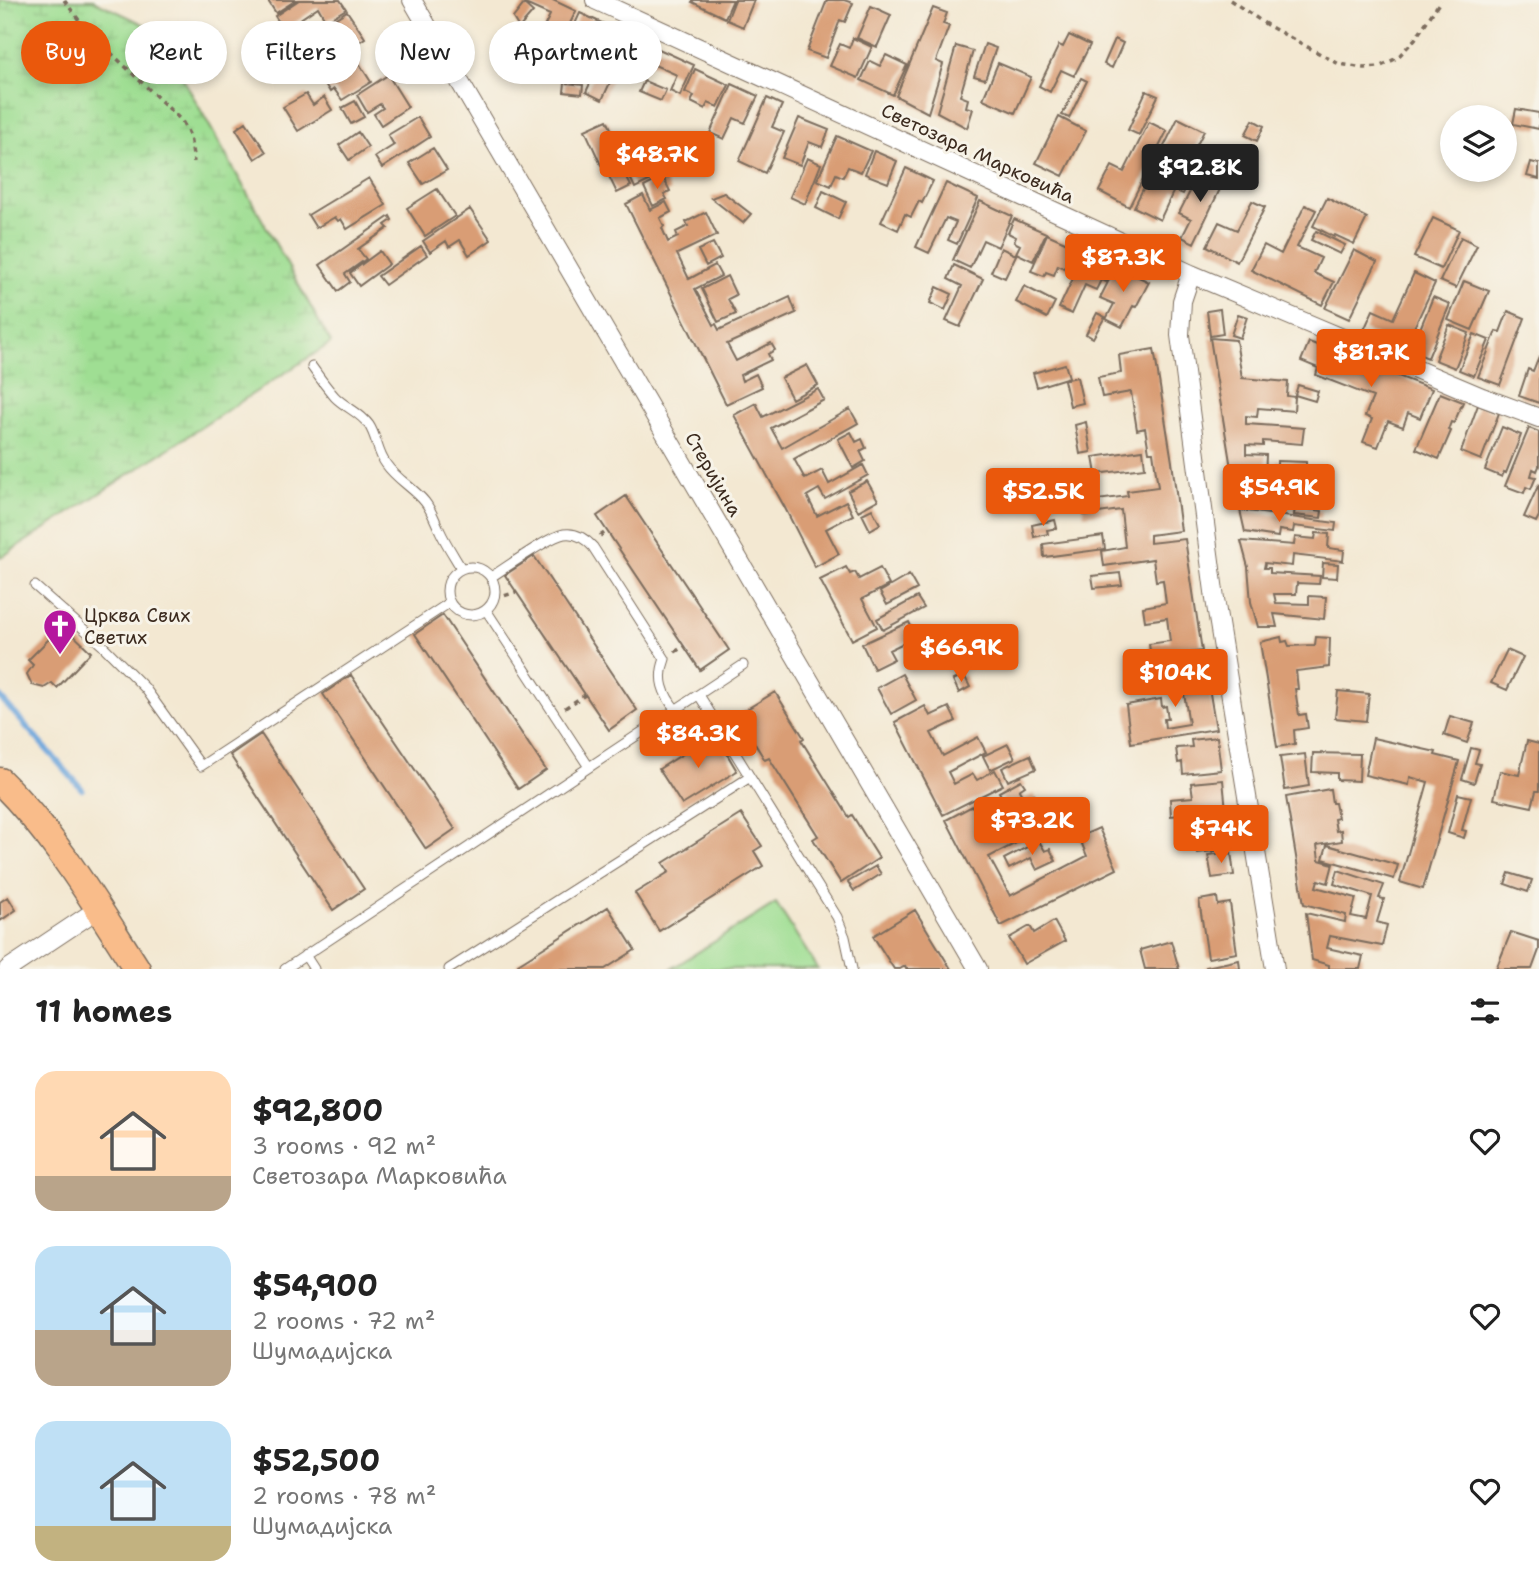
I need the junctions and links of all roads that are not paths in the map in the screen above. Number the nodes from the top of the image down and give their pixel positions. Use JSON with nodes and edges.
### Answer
{"nodes":[{"id":1,"x":412,"y":0,"type":"edge"},
{"id":2,"x":595,"y":0,"type":"edge"},
{"id":3,"x":1191,"y":274,"type":"junction"},
{"id":4,"x":312,"y":367,"type":"dead end"},
{"id":5,"x":1539,"y":418,"type":"edge"},
{"id":6,"x":461,"y":568,"type":"junction"},
{"id":7,"x":491,"y":577,"type":"junction"},
{"id":8,"x":36,"y":586,"type":"dead end"},
{"id":9,"x":449,"y":603,"type":"junction"},
{"id":10,"x":486,"y":610,"type":"junction"},
{"id":11,"x":743,"y":665,"type":"dead end"},
{"id":12,"x":699,"y":695,"type":"junction"},
{"id":13,"x":676,"y":710,"type":"junction"},
{"id":14,"x":589,"y":767,"type":"junction"},
{"id":15,"x":750,"y":777,"type":"junction"},
{"id":16,"x":0,"y":781,"type":"edge"},
{"id":17,"x":98,"y":909,"type":"junction"},
{"id":18,"x":305,"y":955,"type":"junction"},
{"id":19,"x":8,"y":969,"type":"edge"},
{"id":20,"x":137,"y":969,"type":"edge"},
{"id":21,"x":285,"y":969,"type":"edge"},
{"id":22,"x":314,"y":969,"type":"edge"},
{"id":23,"x":449,"y":969,"type":"edge"},
{"id":24,"x":852,"y":969,"type":"edge"},
{"id":25,"x":978,"y":969,"type":"edge"},
{"id":26,"x":1275,"y":969,"type":"edge"}],
"edges":[{"from":1,"to":25,"type":"street","name":"Стеријина"},
{"from":2,"to":3,"type":"street","name":"Светозара Марковића"},
{"from":3,"to":5,"type":"street","name":"Светозара Марковића"},
{"from":3,"to":26,"type":"street"},
{"from":4,"to":6,"type":"lane"},
{"from":6,"to":7,"type":"lane"},
{"from":6,"to":9,"type":"lane"},
{"from":7,"to":10,"type":"lane"},
{"from":7,"to":13,"type":"lane"},
{"from":8,"to":9,"type":"lane"},
{"from":9,"to":10,"type":"lane"},
{"from":10,"to":14,"type":"lane"},
{"from":11,"to":12,"type":"lane"},
{"from":12,"to":13,"type":"lane"},
{"from":12,"to":15,"type":"lane"},
{"from":13,"to":14,"type":"lane"},
{"from":14,"to":18,"type":"lane"},
{"from":15,"to":23,"type":"lane"},
{"from":15,"to":24,"type":"lane"},
{"from":16,"to":17,"type":"main road"},
{"from":17,"to":19,"type":"street"},
{"from":17,"to":20,"type":"main road"},
{"from":18,"to":21,"type":"lane"},
{"from":18,"to":22,"type":"lane"}]}
